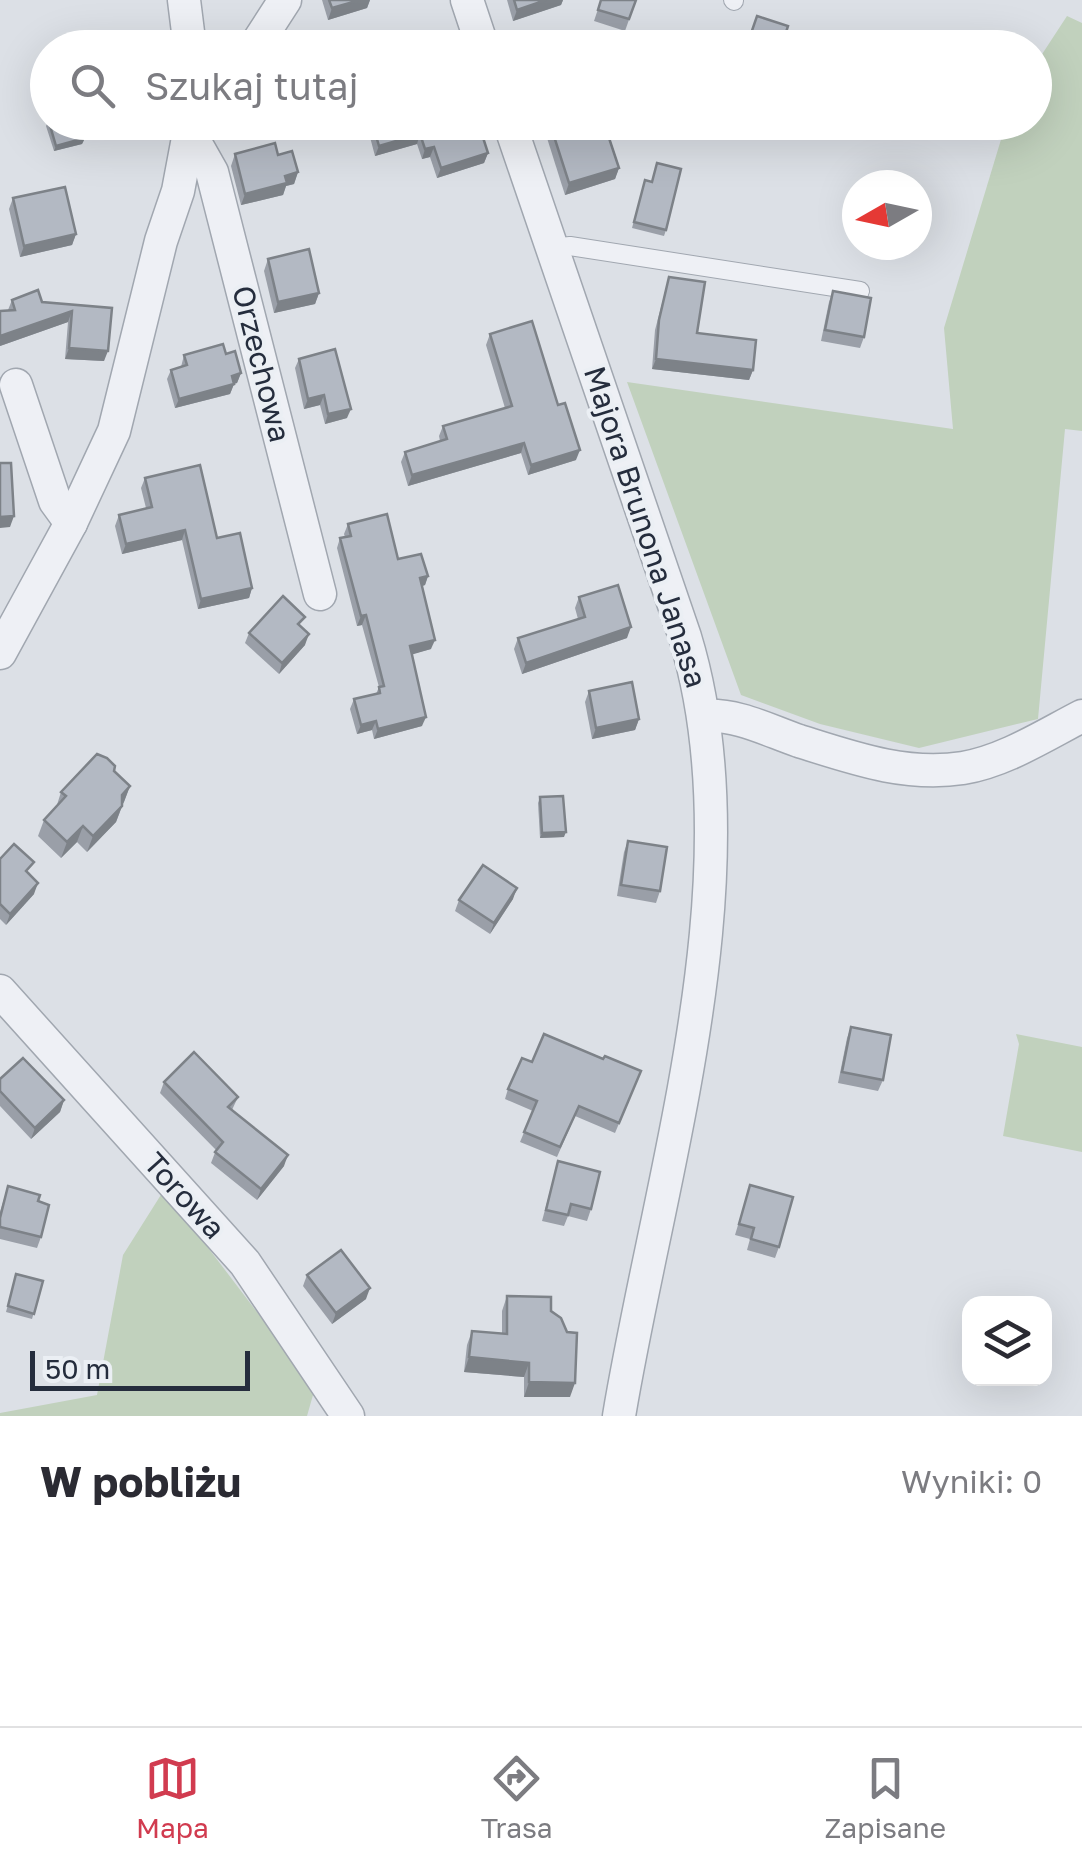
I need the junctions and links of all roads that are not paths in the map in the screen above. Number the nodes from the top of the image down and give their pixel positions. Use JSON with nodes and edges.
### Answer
{"nodes":[{"id":1,"x":184,"y":0,"type":"edge"},
{"id":2,"x":285,"y":0,"type":"edge"},
{"id":3,"x":467,"y":0,"type":"edge"},
{"id":4,"x":188,"y":30,"type":"edge"},
{"id":5,"x":266,"y":30,"type":"edge"},
{"id":6,"x":478,"y":30,"type":"edge"},
{"id":7,"x":188,"y":140,"type":"edge"},
{"id":8,"x":194,"y":140,"type":"edge"},
{"id":9,"x":515,"y":140,"type":"edge"},
{"id":10,"x":553,"y":248,"type":"junction"},
{"id":11,"x":860,"y":291,"type":"edge"},
{"id":12,"x":16,"y":385,"type":"dead end"},
{"id":13,"x":71,"y":523,"type":"junction"},
{"id":14,"x":320,"y":594,"type":"dead end"},
{"id":15,"x":0,"y":653,"type":"edge"},
{"id":16,"x":704,"y":716,"type":"junction"},
{"id":17,"x":1082,"y":716,"type":"edge"},
{"id":18,"x":0,"y":991,"type":"edge"},
{"id":19,"x":348,"y":1416,"type":"edge"},
{"id":20,"x":619,"y":1416,"type":"edge"}],
"edges":[{"from":1,"to":4,"type":"street"},
{"from":2,"to":5,"type":"street"},
{"from":3,"to":6,"type":"street"},
{"from":7,"to":13,"type":"street","name":"Orzechowa"},
{"from":8,"to":14,"type":"street","name":"Orzechowa"},
{"from":9,"to":10,"type":"street","name":"Majora Brunona Janasa"},
{"from":10,"to":11,"type":"lane"},
{"from":10,"to":16,"type":"street","name":"Majora Brunona Janasa"},
{"from":12,"to":13,"type":"street"},
{"from":13,"to":15,"type":"street","name":"Orzechowa"},
{"from":16,"to":17,"type":"street"},
{"from":16,"to":20,"type":"street","name":"Majora Brunona Janasa"},
{"from":18,"to":19,"type":"street","name":"Torowa"}]}
